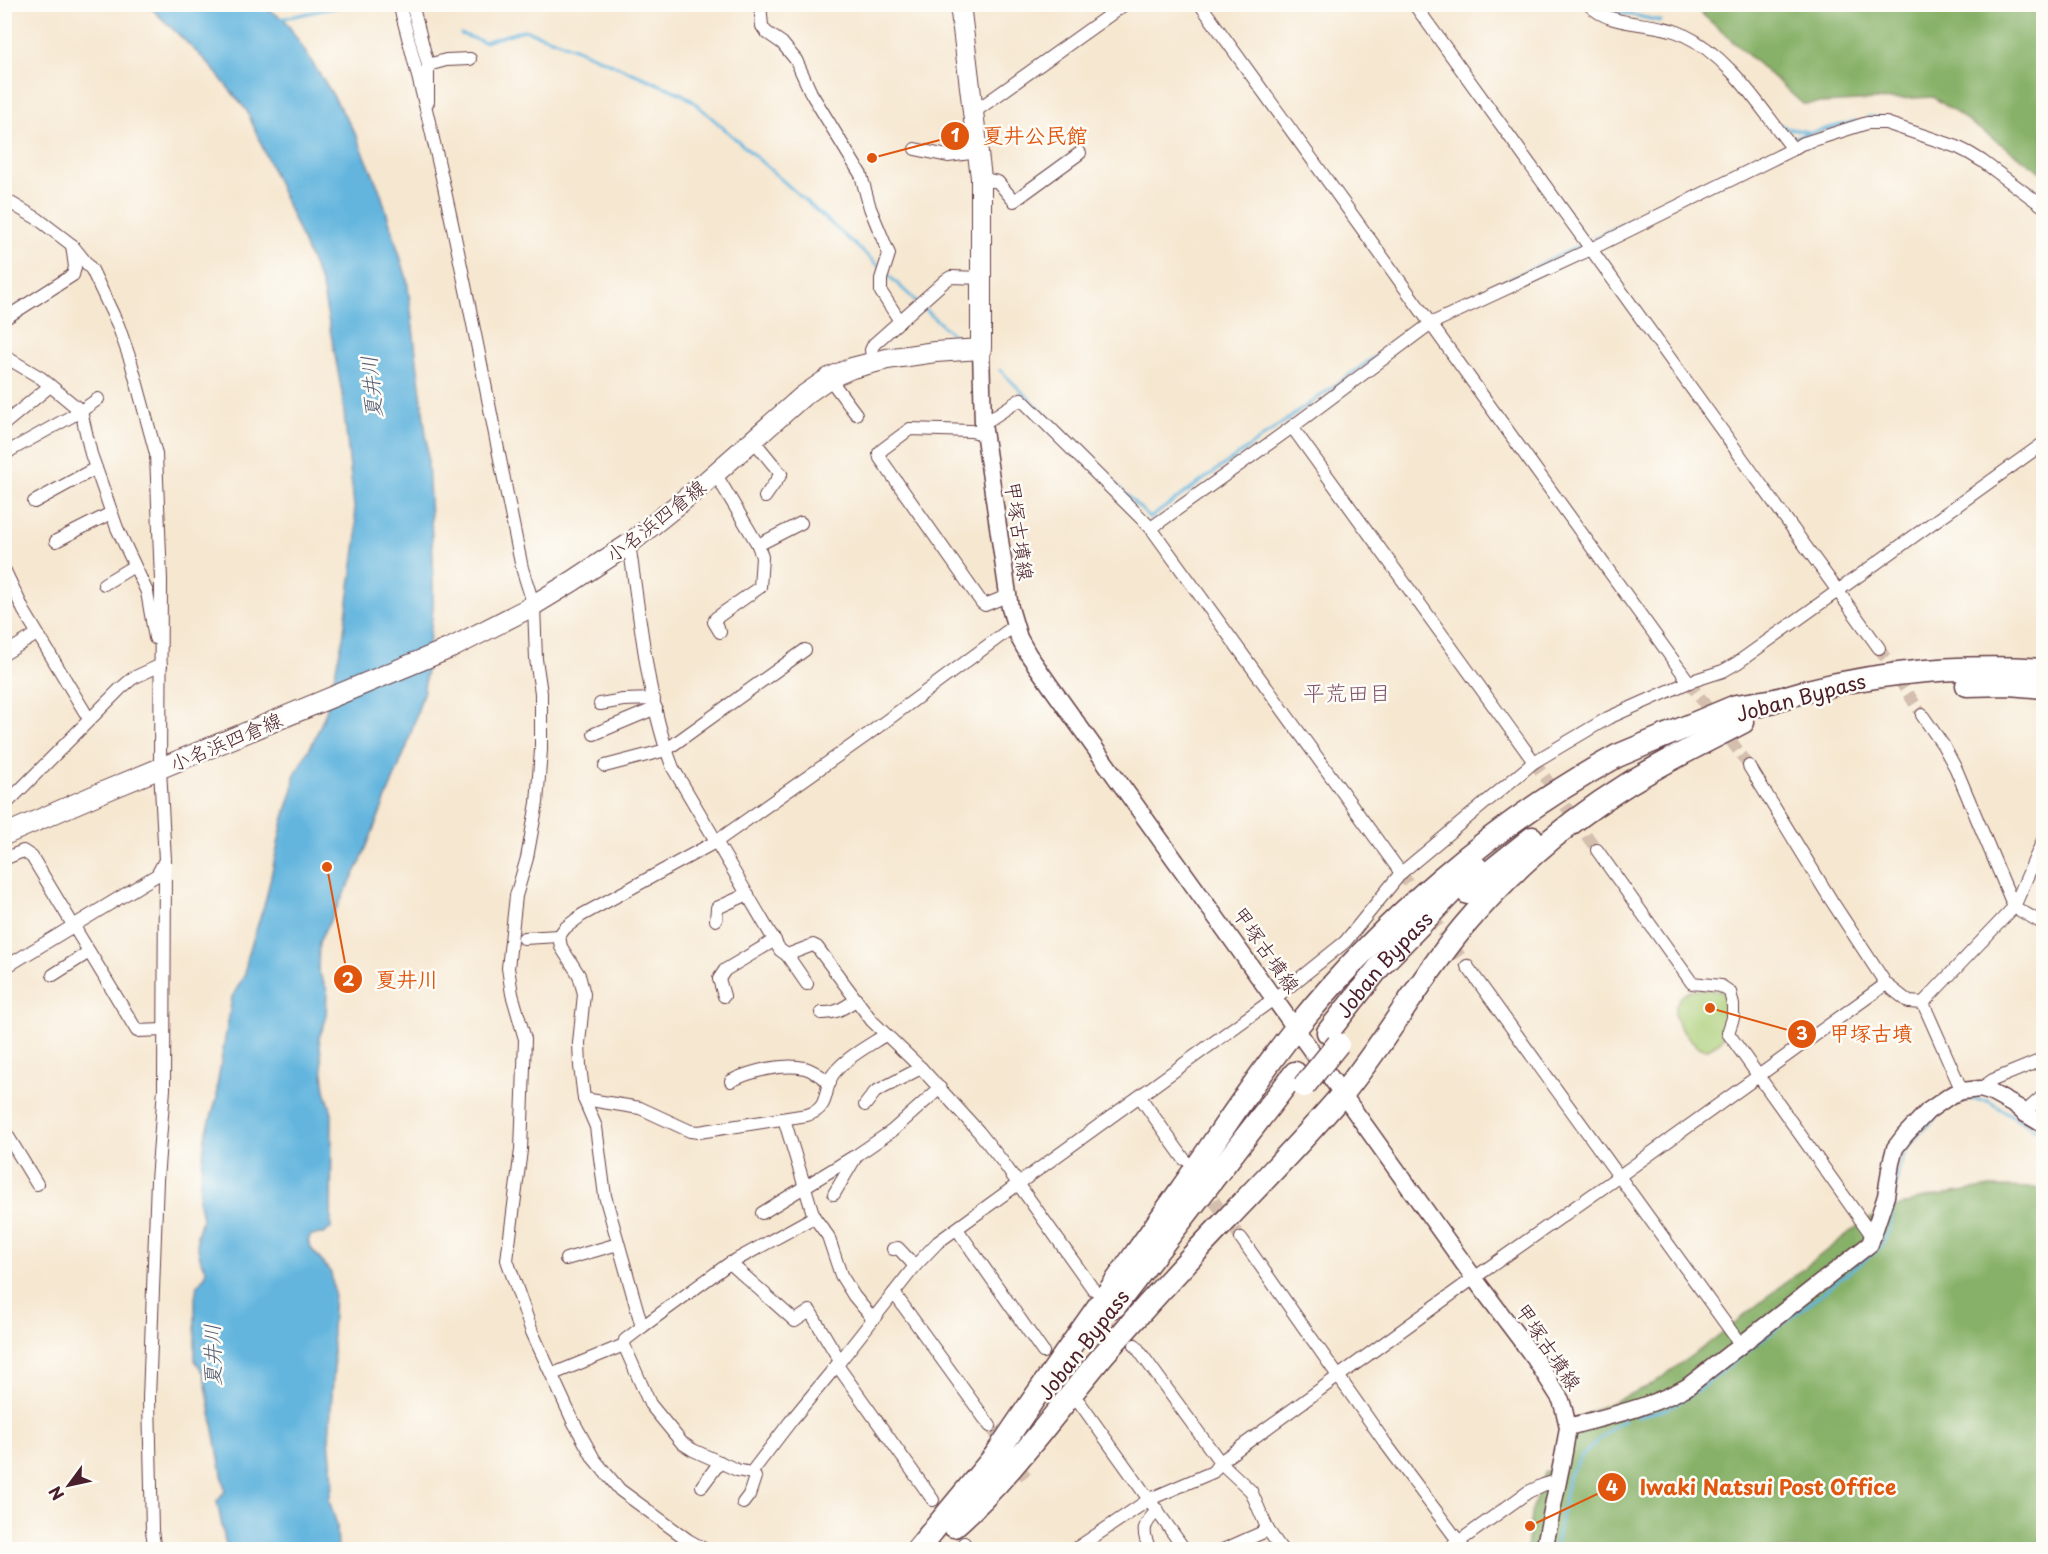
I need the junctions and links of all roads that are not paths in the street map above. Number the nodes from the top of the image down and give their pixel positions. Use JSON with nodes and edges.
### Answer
{"nodes":[{"id":1,"x":399,"y":4,"type":"edge"},
{"id":2,"x":412,"y":4,"type":"edge"},
{"id":3,"x":760,"y":4,"type":"edge"},
{"id":4,"x":960,"y":4,"type":"edge"},
{"id":5,"x":1125,"y":4,"type":"edge"},
{"id":6,"x":1200,"y":4,"type":"edge"},
{"id":7,"x":1414,"y":4,"type":"edge"},
{"id":8,"x":1588,"y":4,"type":"edge"},
{"id":9,"x":470,"y":58,"type":"dead end"},
{"id":10,"x":428,"y":65,"type":"junction"},
{"id":11,"x":974,"y":112,"type":"junction"},
{"id":12,"x":428,"y":118,"type":"junction"},
{"id":13,"x":1789,"y":144,"type":"junction"},
{"id":14,"x":915,"y":149,"type":"dead end"},
{"id":15,"x":978,"y":152,"type":"junction"},
{"id":16,"x":1080,"y":153,"type":"dead end"},
{"id":17,"x":981,"y":178,"type":"junction"},
{"id":18,"x":4,"y":199,"type":"edge"},
{"id":19,"x":2043,"y":207,"type":"edge"},
{"id":20,"x":72,"y":245,"type":"junction"},
{"id":21,"x":1592,"y":249,"type":"junction"},
{"id":22,"x":982,"y":278,"type":"junction"},
{"id":23,"x":4,"y":319,"type":"edge"},
{"id":24,"x":900,"y":321,"type":"junction"},
{"id":25,"x":1428,"y":321,"type":"junction"},
{"id":26,"x":981,"y":349,"type":"junction"},
{"id":27,"x":4,"y":356,"type":"edge"},
{"id":28,"x":873,"y":363,"type":"junction"},
{"id":29,"x":829,"y":378,"type":"junction"},
{"id":30,"x":50,"y":386,"type":"junction"},
{"id":31,"x":98,"y":399,"type":"dead end"},
{"id":32,"x":81,"y":411,"type":"junction"},
{"id":33,"x":856,"y":414,"type":"dead end"},
{"id":34,"x":4,"y":424,"type":"edge"},
{"id":35,"x":1292,"y":428,"type":"junction"},
{"id":36,"x":983,"y":429,"type":"junction"},
{"id":37,"x":753,"y":441,"type":"junction"},
{"id":38,"x":2043,"y":443,"type":"edge"},
{"id":39,"x":5,"y":455,"type":"edge"},
{"id":40,"x":96,"y":468,"type":"junction"},
{"id":41,"x":715,"y":473,"type":"junction"},
{"id":42,"x":765,"y":497,"type":"dead end"},
{"id":43,"x":34,"y":501,"type":"dead end"},
{"id":44,"x":111,"y":513,"type":"junction"},
{"id":45,"x":801,"y":523,"type":"dead end"},
{"id":46,"x":1151,"y":528,"type":"junction"},
{"id":47,"x":56,"y":541,"type":"dead end"},
{"id":48,"x":628,"y":544,"type":"junction"},
{"id":49,"x":758,"y":545,"type":"junction"},
{"id":50,"x":134,"y":566,"type":"junction"},
{"id":51,"x":4,"y":569,"type":"edge"},
{"id":52,"x":104,"y":584,"type":"dead end"},
{"id":53,"x":1839,"y":591,"type":"junction"},
{"id":54,"x":1007,"y":596,"type":"junction"},
{"id":55,"x":530,"y":608,"type":"junction"},
{"id":56,"x":1014,"y":626,"type":"junction"},
{"id":57,"x":720,"y":632,"type":"dead end"},
{"id":58,"x":37,"y":634,"type":"junction"},
{"id":59,"x":1879,"y":648,"type":"tunnel mouth"},
{"id":60,"x":805,"y":650,"type":"dead end"},
{"id":61,"x":4,"y":654,"type":"edge"},
{"id":62,"x":161,"y":660,"type":"junction"},
{"id":63,"x":2043,"y":670,"type":"edge"},
{"id":64,"x":1689,"y":682,"type":"junction"},
{"id":65,"x":2043,"y":687,"type":"edge"},
{"id":66,"x":1775,"y":700,"type":"junction"},
{"id":67,"x":600,"y":704,"type":"dead end"},
{"id":68,"x":655,"y":704,"type":"junction"},
{"id":69,"x":1922,"y":715,"type":"tunnel mouth"},
{"id":70,"x":89,"y":719,"type":"junction"},
{"id":71,"x":1743,"y":722,"type":"junction"},
{"id":72,"x":594,"y":734,"type":"dead end"},
{"id":73,"x":666,"y":750,"type":"junction"},
{"id":74,"x":1534,"y":762,"type":"junction"},
{"id":75,"x":605,"y":766,"type":"dead end"},
{"id":76,"x":1749,"y":766,"type":"tunnel mouth"},
{"id":77,"x":165,"y":767,"type":"junction"},
{"id":78,"x":4,"y":806,"type":"edge"},
{"id":79,"x":4,"y":835,"type":"edge"},
{"id":80,"x":717,"y":841,"type":"junction"},
{"id":81,"x":2042,"y":843,"type":"edge"},
{"id":82,"x":1597,"y":850,"type":"tunnel mouth"},
{"id":83,"x":4,"y":859,"type":"edge"},
{"id":84,"x":165,"y":860,"type":"junction"},
{"id":85,"x":1401,"y":873,"type":"junction"},
{"id":86,"x":748,"y":894,"type":"junction"},
{"id":87,"x":2014,"y":908,"type":"junction"},
{"id":88,"x":716,"y":920,"type":"dead end"},
{"id":89,"x":2043,"y":924,"type":"edge"},
{"id":90,"x":73,"y":926,"type":"junction"},
{"id":91,"x":559,"y":936,"type":"junction"},
{"id":92,"x":524,"y":938,"type":"dead end"},
{"id":93,"x":775,"y":940,"type":"junction"},
{"id":94,"x":89,"y":952,"type":"junction"},
{"id":95,"x":787,"y":955,"type":"junction"},
{"id":96,"x":1467,"y":966,"type":"tunnel mouth"},
{"id":97,"x":4,"y":968,"type":"edge"},
{"id":98,"x":53,"y":975,"type":"dead end"},
{"id":99,"x":807,"y":984,"type":"dead end"},
{"id":100,"x":1886,"y":984,"type":"junction"},
{"id":101,"x":724,"y":996,"type":"dead end"},
{"id":102,"x":1275,"y":998,"type":"junction"},
{"id":103,"x":856,"y":1000,"type":"junction"},
{"id":104,"x":1923,"y":1003,"type":"junction"},
{"id":105,"x":820,"y":1013,"type":"dead end"},
{"id":106,"x":1296,"y":1029,"type":"junction"},
{"id":107,"x":164,"y":1030,"type":"junction"},
{"id":108,"x":885,"y":1035,"type":"junction"},
{"id":109,"x":1333,"y":1038,"type":"junction"},
{"id":110,"x":2043,"y":1059,"type":"edge"},
{"id":111,"x":921,"y":1068,"type":"junction"},
{"id":112,"x":1758,"y":1075,"type":"junction"},
{"id":113,"x":1300,"y":1079,"type":"junction"},
{"id":114,"x":731,"y":1081,"type":"dead end"},
{"id":115,"x":830,"y":1083,"type":"junction"},
{"id":116,"x":940,"y":1088,"type":"junction"},
{"id":117,"x":1980,"y":1089,"type":"junction"},
{"id":118,"x":1962,"y":1091,"type":"junction"},
{"id":119,"x":1343,"y":1094,"type":"junction"},
{"id":120,"x":2043,"y":1095,"type":"edge"},
{"id":121,"x":1140,"y":1097,"type":"junction"},
{"id":122,"x":584,"y":1100,"type":"junction"},
{"id":123,"x":865,"y":1105,"type":"dead end"},
{"id":124,"x":2024,"y":1113,"type":"junction"},
{"id":125,"x":784,"y":1119,"type":"junction"},
{"id":126,"x":2043,"y":1125,"type":"edge"},
{"id":127,"x":6,"y":1138,"type":"edge"},
{"id":128,"x":857,"y":1155,"type":"junction"},
{"id":129,"x":1184,"y":1159,"type":"dead end"},
{"id":130,"x":1618,"y":1177,"type":"junction"},
{"id":131,"x":37,"y":1184,"type":"dead end"},
{"id":132,"x":1019,"y":1184,"type":"junction"},
{"id":133,"x":806,"y":1187,"type":"junction"},
{"id":134,"x":834,"y":1194,"type":"dead end"},
{"id":135,"x":762,"y":1213,"type":"dead end"},
{"id":136,"x":814,"y":1217,"type":"junction"},
{"id":137,"x":957,"y":1230,"type":"junction"},
{"id":138,"x":1872,"y":1237,"type":"junction"},
{"id":139,"x":1241,"y":1238,"type":"tunnel mouth"},
{"id":140,"x":618,"y":1244,"type":"junction"},
{"id":141,"x":893,"y":1249,"type":"dead end"},
{"id":142,"x":566,"y":1259,"type":"dead end"},
{"id":143,"x":730,"y":1263,"type":"junction"},
{"id":144,"x":915,"y":1266,"type":"junction"},
{"id":145,"x":1474,"y":1278,"type":"junction"},
{"id":146,"x":1093,"y":1289,"type":"dead end"},
{"id":147,"x":894,"y":1293,"type":"junction"},
{"id":148,"x":873,"y":1319,"type":"junction"},
{"id":149,"x":642,"y":1327,"type":"junction"},
{"id":150,"x":624,"y":1345,"type":"junction"},
{"id":151,"x":1135,"y":1345,"type":"tunnel mouth"},
{"id":152,"x":1741,"y":1345,"type":"junction"},
{"id":153,"x":1043,"y":1352,"type":"dead end"},
{"id":154,"x":838,"y":1363,"type":"junction"},
{"id":155,"x":553,"y":1374,"type":"junction"},
{"id":156,"x":1340,"y":1376,"type":"junction"},
{"id":157,"x":1080,"y":1403,"type":"dead end"},
{"id":158,"x":990,"y":1426,"type":"tunnel mouth"},
{"id":159,"x":1568,"y":1427,"type":"junction"},
{"id":160,"x":995,"y":1456,"type":"junction"},
{"id":161,"x":720,"y":1462,"type":"junction"},
{"id":162,"x":1220,"y":1462,"type":"junction"},
{"id":163,"x":755,"y":1477,"type":"dead end"},
{"id":164,"x":1560,"y":1480,"type":"junction"},
{"id":165,"x":702,"y":1486,"type":"dead end"},
{"id":166,"x":1150,"y":1499,"type":"junction"},
{"id":167,"x":933,"y":1500,"type":"dead end"},
{"id":168,"x":743,"y":1503,"type":"dead end"},
{"id":169,"x":1158,"y":1510,"type":"junction"},
{"id":170,"x":1268,"y":1530,"type":"junction"},
{"id":171,"x":962,"y":1540,"type":"edge"},
{"id":172,"x":1462,"y":1545,"type":"edge"},
{"id":173,"x":1150,"y":1549,"type":"edge"},
{"id":174,"x":156,"y":1550,"type":"edge"},
{"id":175,"x":706,"y":1550,"type":"edge"},
{"id":176,"x":917,"y":1550,"type":"edge"},
{"id":177,"x":935,"y":1550,"type":"edge"},
{"id":178,"x":1074,"y":1550,"type":"edge"},
{"id":179,"x":1185,"y":1550,"type":"edge"},
{"id":180,"x":1223,"y":1550,"type":"edge"},
{"id":181,"x":1282,"y":1550,"type":"edge"},
{"id":182,"x":1447,"y":1550,"type":"edge"},
{"id":183,"x":1544,"y":1550,"type":"edge"}],
"edges":[{"from":1,"to":12,"type":"street"},
{"from":2,"to":10,"type":"street"},
{"from":3,"to":24,"type":"street"},
{"from":4,"to":11,"type":"main road"},
{"from":5,"to":11,"type":"street"},
{"from":6,"to":25,"type":"street"},
{"from":7,"to":21,"type":"street"},
{"from":8,"to":13,"type":"street"},
{"from":9,"to":10,"type":"street"},
{"from":10,"to":12,"type":"street"},
{"from":11,"to":15,"type":"main road"},
{"from":12,"to":55,"type":"street"},
{"from":13,"to":19,"type":"street"},
{"from":13,"to":21,"type":"street"},
{"from":14,"to":15,"type":"street"},
{"from":15,"to":17,"type":"main road"},
{"from":16,"to":17,"type":"street"},
{"from":17,"to":22,"type":"main road"},
{"from":18,"to":20,"type":"street"},
{"from":20,"to":23,"type":"street"},
{"from":20,"to":62,"type":"street"},
{"from":21,"to":25,"type":"street"},
{"from":21,"to":53,"type":"street"},
{"from":22,"to":24,"type":"street"},
{"from":22,"to":26,"type":"main road"},
{"from":24,"to":28,"type":"street"},
{"from":25,"to":35,"type":"street"},
{"from":25,"to":64,"type":"street"},
{"from":26,"to":28,"type":"main road","name":"小名浜四倉線"},
{"from":26,"to":36,"type":"main road","name":"甲塚古墳線"},
{"from":27,"to":30,"type":"street"},
{"from":28,"to":29,"type":"main road","name":"小名浜四倉線"},
{"from":29,"to":33,"type":"street"},
{"from":29,"to":37,"type":"main road","name":"小名浜四倉線"},
{"from":30,"to":32,"type":"street"},
{"from":30,"to":34,"type":"street"},
{"from":31,"to":32,"type":"street"},
{"from":32,"to":39,"type":"street"},
{"from":32,"to":40,"type":"street"},
{"from":35,"to":46,"type":"street"},
{"from":35,"to":74,"type":"street"},
{"from":36,"to":46,"type":"street"},
{"from":36,"to":54,"type":"main road","name":"甲塚古墳線"},
{"from":36,"to":54,"type":"street"},
{"from":37,"to":41,"type":"main road","name":"小名浜四倉線"},
{"from":37,"to":42,"type":"street"},
{"from":38,"to":53,"type":"street"},
{"from":40,"to":43,"type":"street"},
{"from":40,"to":44,"type":"street"},
{"from":41,"to":48,"type":"main road","name":"小名浜四倉線"},
{"from":41,"to":49,"type":"street"},
{"from":44,"to":47,"type":"street"},
{"from":44,"to":50,"type":"street"},
{"from":45,"to":49,"type":"street"},
{"from":46,"to":85,"type":"street"},
{"from":48,"to":55,"type":"main road","name":"小名浜四倉線"},
{"from":48,"to":68,"type":"street"},
{"from":49,"to":57,"type":"street"},
{"from":50,"to":52,"type":"street"},
{"from":50,"to":62,"type":"street"},
{"from":51,"to":58,"type":"street"},
{"from":53,"to":59,"type":"street"},
{"from":53,"to":64,"type":"street"},
{"from":54,"to":56,"type":"main road","name":"甲塚古墳線"},
{"from":55,"to":77,"type":"main road","name":"小名浜四倉線"},
{"from":55,"to":155,"type":"street"},
{"from":56,"to":80,"type":"street"},
{"from":56,"to":102,"type":"main road","name":"甲塚古墳線"},
{"from":58,"to":61,"type":"street"},
{"from":58,"to":70,"type":"street"},
{"from":60,"to":73,"type":"street"},
{"from":62,"to":70,"type":"street"},
{"from":62,"to":77,"type":"street"},
{"from":63,"to":66,"type":"highway","name":"Joban Bypass"},
{"from":64,"to":74,"type":"street"},
{"from":65,"to":71,"type":"highway","name":"Joban Bypass"},
{"from":66,"to":106,"type":"highway"},
{"from":66,"to":109,"type":"highway","name":"Joban Bypass"},
{"from":67,"to":68,"type":"street"},
{"from":68,"to":72,"type":"street"},
{"from":68,"to":73,"type":"street"},
{"from":69,"to":87,"type":"street"},
{"from":70,"to":78,"type":"street"},
{"from":71,"to":109,"type":"highway","name":"Joban Bypass"},
{"from":71,"to":119,"type":"highway"},
{"from":73,"to":75,"type":"street"},
{"from":73,"to":80,"type":"street"},
{"from":74,"to":85,"type":"street"},
{"from":76,"to":100,"type":"street"},
{"from":77,"to":79,"type":"main road","name":"小名浜四倉線"},
{"from":77,"to":84,"type":"street"},
{"from":80,"to":86,"type":"street"},
{"from":80,"to":91,"type":"street"},
{"from":81,"to":87,"type":"street"},
{"from":82,"to":112,"type":"street"},
{"from":83,"to":90,"type":"street"},
{"from":84,"to":90,"type":"street"},
{"from":84,"to":107,"type":"street"},
{"from":85,"to":102,"type":"street"},
{"from":86,"to":88,"type":"street"},
{"from":86,"to":93,"type":"street"},
{"from":87,"to":89,"type":"street"},
{"from":87,"to":104,"type":"street"},
{"from":90,"to":94,"type":"street"},
{"from":90,"to":97,"type":"street"},
{"from":91,"to":92,"type":"street"},
{"from":91,"to":122,"type":"street"},
{"from":93,"to":95,"type":"street"},
{"from":93,"to":101,"type":"street"},
{"from":94,"to":98,"type":"street"},
{"from":94,"to":107,"type":"street"},
{"from":95,"to":99,"type":"street"},
{"from":95,"to":103,"type":"street"},
{"from":96,"to":130,"type":"street"},
{"from":100,"to":104,"type":"street"},
{"from":100,"to":112,"type":"street"},
{"from":102,"to":106,"type":"main road","name":"甲塚古墳線"},
{"from":102,"to":121,"type":"street"},
{"from":103,"to":105,"type":"street"},
{"from":103,"to":108,"type":"street"},
{"from":104,"to":118,"type":"street"},
{"from":106,"to":119,"type":"main road","name":"甲塚古墳線"},
{"from":106,"to":160,"type":"highway"},
{"from":107,"to":174,"type":"street"},
{"from":108,"to":111,"type":"street"},
{"from":108,"to":115,"type":"street"},
{"from":109,"to":113,"type":"highway","name":"Joban Bypass","bridge":true},
{"from":110,"to":117,"type":"street"},
{"from":111,"to":116,"type":"street"},
{"from":111,"to":123,"type":"street"},
{"from":112,"to":130,"type":"street"},
{"from":112,"to":138,"type":"street"},
{"from":113,"to":160,"type":"highway","name":"Joban Bypass"},
{"from":113,"to":171,"type":"highway","name":"Joban Bypass"},
{"from":114,"to":115,"type":"street"},
{"from":115,"to":125,"type":"street"},
{"from":116,"to":128,"type":"street"},
{"from":116,"to":132,"type":"street"},
{"from":117,"to":118,"type":"main road"},
{"from":117,"to":124,"type":"main road"},
{"from":118,"to":138,"type":"main road"},
{"from":119,"to":145,"type":"main road","name":"甲塚古墳線"},
{"from":119,"to":171,"type":"highway"},
{"from":120,"to":124,"type":"street"},
{"from":121,"to":129,"type":"street"},
{"from":121,"to":132,"type":"street"},
{"from":122,"to":125,"type":"street"},
{"from":122,"to":140,"type":"street"},
{"from":124,"to":126,"type":"main road"},
{"from":125,"to":133,"type":"street"},
{"from":127,"to":131,"type":"street"},
{"from":128,"to":133,"type":"street"},
{"from":128,"to":134,"type":"street"},
{"from":130,"to":145,"type":"street"},
{"from":130,"to":152,"type":"street"},
{"from":132,"to":137,"type":"street"},
{"from":132,"to":146,"type":"street"},
{"from":133,"to":135,"type":"street"},
{"from":133,"to":136,"type":"street"},
{"from":136,"to":143,"type":"street"},
{"from":136,"to":148,"type":"street"},
{"from":137,"to":144,"type":"street"},
{"from":137,"to":153,"type":"street"},
{"from":138,"to":152,"type":"main road"},
{"from":139,"to":156,"type":"street"},
{"from":140,"to":142,"type":"street"},
{"from":140,"to":149,"type":"street"},
{"from":141,"to":144,"type":"street"},
{"from":143,"to":149,"type":"street"},
{"from":143,"to":154,"type":"street"},
{"from":144,"to":147,"type":"street"},
{"from":145,"to":156,"type":"street"},
{"from":145,"to":159,"type":"main road","name":"甲塚古墳線"},
{"from":147,"to":148,"type":"street"},
{"from":147,"to":158,"type":"street"},
{"from":148,"to":154,"type":"street"},
{"from":149,"to":150,"type":"street"},
{"from":150,"to":155,"type":"street"},
{"from":150,"to":161,"type":"street"},
{"from":151,"to":162,"type":"street"},
{"from":152,"to":159,"type":"main road"},
{"from":154,"to":161,"type":"street"},
{"from":154,"to":167,"type":"street"},
{"from":155,"to":175,"type":"street"},
{"from":156,"to":162,"type":"street"},
{"from":156,"to":172,"type":"street"},
{"from":157,"to":166,"type":"street"},
{"from":159,"to":164,"type":"main road","name":"甲塚古墳線"},
{"from":160,"to":176,"type":"highway","name":"Joban Bypass"},
{"from":161,"to":165,"type":"street"},
{"from":162,"to":166,"type":"street"},
{"from":162,"to":170,"type":"street"},
{"from":163,"to":168,"type":"street"},
{"from":164,"to":172,"type":"street"},
{"from":164,"to":183,"type":"main road","name":"甲塚古墳線"},
{"from":166,"to":169,"type":"street"},
{"from":166,"to":178,"type":"street"},
{"from":169,"to":173,"type":"street"},
{"from":169,"to":179,"type":"street"},
{"from":170,"to":180,"type":"street"},
{"from":170,"to":181,"type":"street"},
{"from":171,"to":177,"type":"highway","name":"Joban Bypass"},
{"from":172,"to":182,"type":"street"}]}
